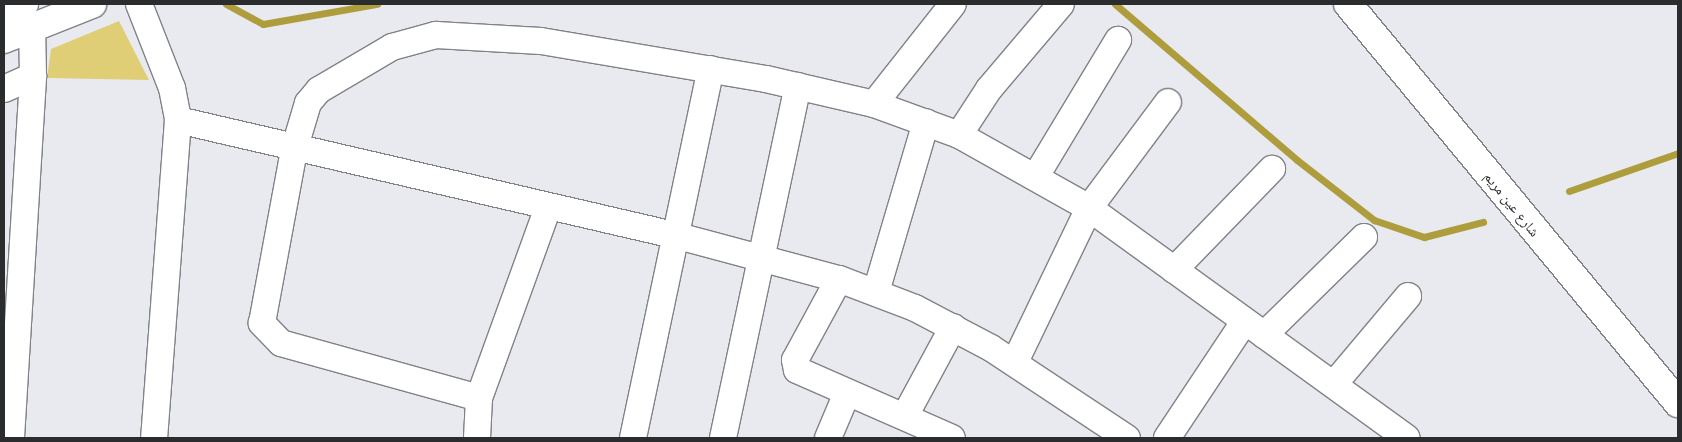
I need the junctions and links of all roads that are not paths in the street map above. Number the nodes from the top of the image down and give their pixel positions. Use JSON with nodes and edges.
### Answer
{"nodes":[{"id":1,"x":92,"y":4,"type":"edge"},
{"id":2,"x":139,"y":4,"type":"edge"},
{"id":3,"x":953,"y":4,"type":"edge"},
{"id":4,"x":1061,"y":4,"type":"edge"},
{"id":5,"x":1348,"y":4,"type":"edge"},
{"id":6,"x":4,"y":13,"type":"edge"},
{"id":7,"x":28,"y":15,"type":"edge"},
{"id":8,"x":4,"y":39,"type":"edge"},
{"id":9,"x":1118,"y":40,"type":"dead end"},
{"id":10,"x":711,"y":70,"type":"junction"},
{"id":11,"x":33,"y":76,"type":"junction"},
{"id":12,"x":798,"y":86,"type":"junction"},
{"id":13,"x":4,"y":89,"type":"edge"},
{"id":14,"x":1168,"y":102,"type":"dead end"},
{"id":15,"x":874,"y":104,"type":"junction"},
{"id":16,"x":178,"y":120,"type":"junction"},
{"id":17,"x":926,"y":122,"type":"junction"},
{"id":18,"x":959,"y":135,"type":"junction"},
{"id":19,"x":294,"y":150,"type":"junction"},
{"id":20,"x":1272,"y":169,"type":"dead end"},
{"id":21,"x":1036,"y":176,"type":"junction"},
{"id":22,"x":548,"y":207,"type":"junction"},
{"id":23,"x":1088,"y":208,"type":"junction"},
{"id":24,"x":678,"y":236,"type":"junction"},
{"id":25,"x":1364,"y":237,"type":"dead end"},
{"id":26,"x":761,"y":257,"type":"junction"},
{"id":27,"x":1174,"y":270,"type":"junction"},
{"id":28,"x":839,"y":279,"type":"junction"},
{"id":29,"x":876,"y":292,"type":"junction"},
{"id":30,"x":1408,"y":296,"type":"dead end"},
{"id":31,"x":953,"y":327,"type":"junction"},
{"id":32,"x":1254,"y":329,"type":"junction"},
{"id":33,"x":1015,"y":362,"type":"junction"},
{"id":34,"x":1334,"y":384,"type":"junction"},
{"id":35,"x":847,"y":393,"type":"junction"},
{"id":36,"x":479,"y":398,"type":"junction"},
{"id":37,"x":1678,"y":403,"type":"edge"},
{"id":38,"x":906,"y":414,"type":"junction"},
{"id":39,"x":11,"y":438,"type":"edge"},
{"id":40,"x":154,"y":438,"type":"edge"},
{"id":41,"x":477,"y":438,"type":"edge"},
{"id":42,"x":632,"y":438,"type":"edge"},
{"id":43,"x":723,"y":438,"type":"edge"},
{"id":44,"x":828,"y":438,"type":"edge"},
{"id":45,"x":952,"y":438,"type":"edge"},
{"id":46,"x":1127,"y":438,"type":"edge"},
{"id":47,"x":1168,"y":438,"type":"edge"},
{"id":48,"x":1407,"y":438,"type":"edge"}],
"edges":[{"from":1,"to":7,"type":"street"},
{"from":2,"to":16,"type":"street"},
{"from":3,"to":15,"type":"street"},
{"from":4,"to":18,"type":"street"},
{"from":5,"to":37,"type":"street","name":"شارع عين مريم"},
{"from":6,"to":7,"type":"street"},
{"from":7,"to":8,"type":"street"},
{"from":7,"to":11,"type":"street"},
{"from":9,"to":21,"type":"street"},
{"from":10,"to":12,"type":"street"},
{"from":10,"to":19,"type":"street"},
{"from":10,"to":24,"type":"street"},
{"from":11,"to":13,"type":"street"},
{"from":11,"to":39,"type":"street"},
{"from":12,"to":15,"type":"street"},
{"from":12,"to":26,"type":"street"},
{"from":14,"to":23,"type":"street"},
{"from":15,"to":17,"type":"street"},
{"from":16,"to":19,"type":"street"},
{"from":16,"to":40,"type":"street"},
{"from":17,"to":18,"type":"street"},
{"from":17,"to":29,"type":"street"},
{"from":18,"to":21,"type":"street"},
{"from":19,"to":22,"type":"street"},
{"from":19,"to":36,"type":"street"},
{"from":20,"to":27,"type":"street"},
{"from":21,"to":23,"type":"street"},
{"from":22,"to":24,"type":"street"},
{"from":22,"to":36,"type":"street"},
{"from":23,"to":27,"type":"street"},
{"from":23,"to":33,"type":"street"},
{"from":24,"to":26,"type":"street"},
{"from":24,"to":42,"type":"street"},
{"from":25,"to":32,"type":"street"},
{"from":26,"to":28,"type":"street"},
{"from":26,"to":43,"type":"street"},
{"from":27,"to":32,"type":"street"},
{"from":28,"to":29,"type":"street"},
{"from":28,"to":35,"type":"street"},
{"from":29,"to":31,"type":"street"},
{"from":30,"to":34,"type":"street"},
{"from":31,"to":33,"type":"street"},
{"from":31,"to":38,"type":"street"},
{"from":32,"to":34,"type":"street"},
{"from":32,"to":47,"type":"street"},
{"from":33,"to":46,"type":"street"},
{"from":34,"to":48,"type":"street"},
{"from":35,"to":38,"type":"street"},
{"from":35,"to":44,"type":"street"},
{"from":36,"to":41,"type":"street"},
{"from":38,"to":45,"type":"street"}]}
